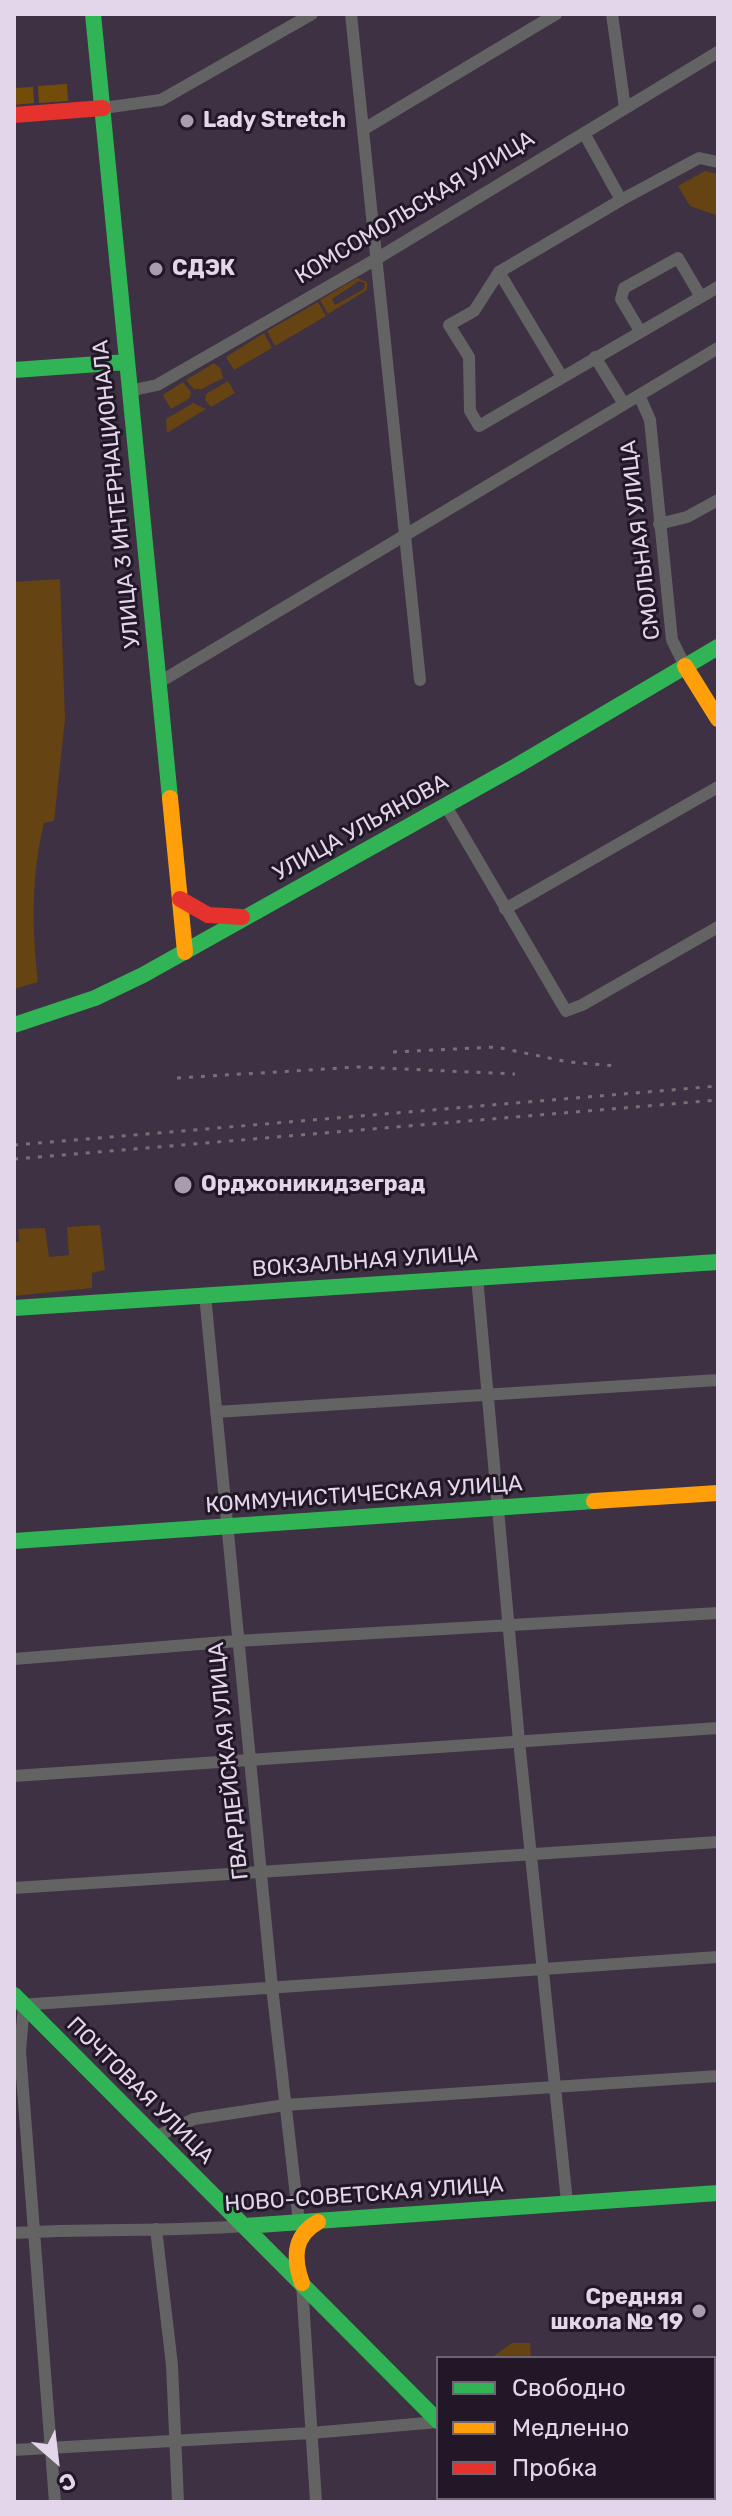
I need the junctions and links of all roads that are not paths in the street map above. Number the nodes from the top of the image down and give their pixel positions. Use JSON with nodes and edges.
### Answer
{"nodes":[{"id":1,"x":93,"y":14,"type":"edge"},
{"id":2,"x":312,"y":14,"type":"edge"},
{"id":3,"x":351,"y":14,"type":"edge"},
{"id":4,"x":556,"y":14,"type":"edge"},
{"id":5,"x":612,"y":14,"type":"edge"},
{"id":6,"x":718,"y":52,"type":"edge"},
{"id":7,"x":103,"y":108,"type":"junction"},
{"id":8,"x":625,"y":108,"type":"junction"},
{"id":9,"x":14,"y":115,"type":"edge"},
{"id":10,"x":364,"y":129,"type":"junction"},
{"id":11,"x":584,"y":133,"type":"junction"},
{"id":12,"x":718,"y":162,"type":"edge"},
{"id":13,"x":621,"y":200,"type":"junction"},
{"id":14,"x":378,"y":258,"type":"junction"},
{"id":15,"x":499,"y":272,"type":"junction"},
{"id":16,"x":718,"y":287,"type":"edge"},
{"id":17,"x":701,"y":297,"type":"junction"},
{"id":18,"x":640,"y":331,"type":"junction"},
{"id":19,"x":718,"y":348,"type":"edge"},
{"id":20,"x":595,"y":357,"type":"junction"},
{"id":21,"x":127,"y":362,"type":"junction"},
{"id":22,"x":14,"y":370,"type":"edge"},
{"id":23,"x":562,"y":377,"type":"junction"},
{"id":24,"x":129,"y":391,"type":"junction"},
{"id":25,"x":639,"y":395,"type":"junction"},
{"id":26,"x":624,"y":404,"type":"junction"},
{"id":27,"x":718,"y":500,"type":"edge"},
{"id":28,"x":659,"y":524,"type":"junction"},
{"id":29,"x":405,"y":536,"type":"junction"},
{"id":30,"x":718,"y":647,"type":"edge"},
{"id":31,"x":685,"y":666,"type":"junction"},
{"id":32,"x":420,"y":680,"type":"dead end"},
{"id":33,"x":158,"y":683,"type":"junction"},
{"id":34,"x":718,"y":719,"type":"edge"},
{"id":35,"x":718,"y":787,"type":"edge"},
{"id":36,"x":446,"y":806,"type":"junction"},
{"id":37,"x":180,"y":899,"type":"junction"},
{"id":38,"x":505,"y":909,"type":"junction"},
{"id":39,"x":247,"y":916,"type":"junction"},
{"id":40,"x":718,"y":927,"type":"edge"},
{"id":41,"x":185,"y":952,"type":"junction"},
{"id":42,"x":14,"y":1025,"type":"edge"},
{"id":43,"x":718,"y":1262,"type":"edge"},
{"id":44,"x":477,"y":1277,"type":"junction"},
{"id":45,"x":205,"y":1295,"type":"junction"},
{"id":46,"x":14,"y":1308,"type":"edge"},
{"id":47,"x":718,"y":1380,"type":"edge"},
{"id":48,"x":488,"y":1394,"type":"junction"},
{"id":49,"x":216,"y":1412,"type":"junction"},
{"id":50,"x":718,"y":1493,"type":"edge"},
{"id":51,"x":497,"y":1507,"type":"junction"},
{"id":52,"x":226,"y":1526,"type":"junction"},
{"id":53,"x":14,"y":1541,"type":"edge"},
{"id":54,"x":718,"y":1613,"type":"edge"},
{"id":55,"x":508,"y":1623,"type":"junction"},
{"id":56,"x":237,"y":1641,"type":"junction"},
{"id":57,"x":14,"y":1659,"type":"edge"},
{"id":58,"x":718,"y":1728,"type":"edge"},
{"id":59,"x":519,"y":1741,"type":"junction"},
{"id":60,"x":249,"y":1761,"type":"junction"},
{"id":61,"x":14,"y":1776,"type":"edge"},
{"id":62,"x":718,"y":1842,"type":"edge"},
{"id":63,"x":531,"y":1855,"type":"junction"},
{"id":64,"x":261,"y":1872,"type":"junction"},
{"id":65,"x":14,"y":1888,"type":"edge"},
{"id":66,"x":718,"y":1957,"type":"edge"},
{"id":67,"x":544,"y":1971,"type":"junction"},
{"id":68,"x":272,"y":1987,"type":"junction"},
{"id":69,"x":17,"y":2002,"type":"edge"},
{"id":70,"x":718,"y":2076,"type":"edge"},
{"id":71,"x":557,"y":2090,"type":"junction"},
{"id":72,"x":285,"y":2105,"type":"junction"},
{"id":73,"x":155,"y":2137,"type":"junction"},
{"id":74,"x":718,"y":2193,"type":"edge"},
{"id":75,"x":567,"y":2202,"type":"junction"},
{"id":76,"x":320,"y":2221,"type":"junction"},
{"id":77,"x":299,"y":2222,"type":"junction"},
{"id":78,"x":244,"y":2226,"type":"junction"},
{"id":79,"x":156,"y":2229,"type":"junction"},
{"id":80,"x":35,"y":2232,"type":"junction"},
{"id":81,"x":14,"y":2233,"type":"edge"},
{"id":82,"x":302,"y":2284,"type":"junction"},
{"id":83,"x":436,"y":2419,"type":"edge"},
{"id":84,"x":436,"y":2421,"type":"edge"},
{"id":85,"x":311,"y":2433,"type":"junction"},
{"id":86,"x":175,"y":2440,"type":"junction"},
{"id":87,"x":51,"y":2449,"type":"junction"},
{"id":88,"x":14,"y":2450,"type":"edge"},
{"id":89,"x":55,"y":2502,"type":"edge"},
{"id":90,"x":178,"y":2502,"type":"edge"},
{"id":91,"x":316,"y":2502,"type":"edge"}],
"edges":[{"from":1,"to":7,"type":"main road","name":"УЛИЦА 3 ИНТЕРНАЦИОНАЛА"},
{"from":2,"to":7,"type":"street"},
{"from":3,"to":10,"type":"street"},
{"from":4,"to":10,"type":"street"},
{"from":5,"to":8,"type":"street"},
{"from":6,"to":8,"type":"street","name":"КОМСОМОЛЬСКАЯ УЛИЦА"},
{"from":7,"to":9,"type":"main road"},
{"from":7,"to":21,"type":"main road","name":"УЛИЦА 3 ИНТЕРНАЦИОНАЛА"},
{"from":8,"to":11,"type":"street","name":"КОМСОМОЛЬСКАЯ УЛИЦА"},
{"from":10,"to":14,"type":"street"},
{"from":11,"to":13,"type":"street"},
{"from":11,"to":14,"type":"street","name":"КОМСОМОЛЬСКАЯ УЛИЦА"},
{"from":12,"to":13,"type":"street"},
{"from":13,"to":15,"type":"street"},
{"from":14,"to":24,"type":"street","name":"КОМСОМОЛЬСКАЯ УЛИЦА"},
{"from":14,"to":29,"type":"street"},
{"from":15,"to":23,"type":"street"},
{"from":15,"to":23,"type":"street"},
{"from":16,"to":17,"type":"street"},
{"from":17,"to":18,"type":"street"},
{"from":17,"to":18,"type":"street"},
{"from":18,"to":20,"type":"street"},
{"from":19,"to":25,"type":"street"},
{"from":20,"to":23,"type":"street"},
{"from":20,"to":26,"type":"street"},
{"from":21,"to":22,"type":"main road"},
{"from":21,"to":24,"type":"main road","name":"УЛИЦА 3 ИНТЕРНАЦИОНАЛА"},
{"from":24,"to":33,"type":"main road","name":"УЛИЦА 3 ИНТЕРНАЦИОНАЛА"},
{"from":25,"to":26,"type":"street"},
{"from":25,"to":28,"type":"street","name":"СМОЛЬНАЯ УЛИЦА"},
{"from":26,"to":29,"type":"street"},
{"from":27,"to":28,"type":"street"},
{"from":28,"to":31,"type":"street","name":"СМОЛЬНАЯ УЛИЦА"},
{"from":29,"to":32,"type":"street"},
{"from":29,"to":33,"type":"street"},
{"from":30,"to":31,"type":"main road","name":"УЛИЦА УЛЬЯНОВА"},
{"from":31,"to":34,"type":"main road","name":"СМОЛЬНАЯ УЛИЦА"},
{"from":31,"to":36,"type":"main road","name":"УЛИЦА УЛЬЯНОВА"},
{"from":33,"to":37,"type":"main road","name":"УЛИЦА 3 ИНТЕРНАЦИОНАЛА"},
{"from":35,"to":38,"type":"street"},
{"from":36,"to":38,"type":"street"},
{"from":36,"to":39,"type":"main road","name":"УЛИЦА УЛЬЯНОВА"},
{"from":37,"to":39,"type":"main road"},
{"from":37,"to":41,"type":"main road","name":"УЛИЦА 3 ИНТЕРНАЦИОНАЛА"},
{"from":38,"to":40,"type":"street"},
{"from":39,"to":41,"type":"main road","name":"УЛИЦА УЛЬЯНОВА"},
{"from":41,"to":42,"type":"main road","name":"УЛИЦА УЛЬЯНОВА"},
{"from":43,"to":44,"type":"main road","name":"ВОКЗАЛЬНАЯ УЛИЦА"},
{"from":44,"to":45,"type":"main road","name":"ВОКЗАЛЬНАЯ УЛИЦА"},
{"from":44,"to":48,"type":"street"},
{"from":45,"to":46,"type":"main road","name":"ВОКЗАЛЬНАЯ УЛИЦА"},
{"from":45,"to":49,"type":"street","name":"ГВАРДЕЙСКАЯ УЛИЦА"},
{"from":47,"to":48,"type":"street"},
{"from":48,"to":49,"type":"street"},
{"from":48,"to":51,"type":"street"},
{"from":49,"to":52,"type":"street","name":"ГВАРДЕЙСКАЯ УЛИЦА"},
{"from":50,"to":51,"type":"main road","name":"КОММУНИСТИЧЕСКАЯ УЛИЦА"},
{"from":51,"to":52,"type":"main road","name":"КОММУНИСТИЧЕСКАЯ УЛИЦА"},
{"from":51,"to":55,"type":"street"},
{"from":52,"to":53,"type":"main road","name":"КОММУНИСТИЧЕСКАЯ УЛИЦА"},
{"from":52,"to":56,"type":"street","name":"ГВАРДЕЙСКАЯ УЛИЦА"},
{"from":54,"to":55,"type":"street"},
{"from":55,"to":56,"type":"street"},
{"from":55,"to":59,"type":"street"},
{"from":56,"to":57,"type":"street"},
{"from":56,"to":60,"type":"street","name":"ГВАРДЕЙСКАЯ УЛИЦА"},
{"from":58,"to":59,"type":"street"},
{"from":59,"to":60,"type":"street"},
{"from":59,"to":63,"type":"street"},
{"from":60,"to":61,"type":"street"},
{"from":60,"to":64,"type":"street","name":"ГВАРДЕЙСКАЯ УЛИЦА"},
{"from":62,"to":63,"type":"street"},
{"from":63,"to":64,"type":"street"},
{"from":63,"to":67,"type":"street"},
{"from":64,"to":65,"type":"street"},
{"from":64,"to":68,"type":"street","name":"ГВАРДЕЙСКАЯ УЛИЦА"},
{"from":66,"to":67,"type":"street"},
{"from":67,"to":68,"type":"street"},
{"from":67,"to":71,"type":"street"},
{"from":68,"to":69,"type":"street"},
{"from":68,"to":72,"type":"street","name":"ГВАРДЕЙСКАЯ УЛИЦА"},
{"from":69,"to":73,"type":"main road","name":"ПОЧТОВАЯ УЛИЦА"},
{"from":69,"to":80,"type":"street"},
{"from":70,"to":71,"type":"street"},
{"from":71,"to":72,"type":"street"},
{"from":71,"to":75,"type":"street"},
{"from":72,"to":73,"type":"street"},
{"from":72,"to":77,"type":"street","name":"ГВАРДЕЙСКАЯ УЛИЦА"},
{"from":73,"to":78,"type":"main road","name":"ПОЧТОВАЯ УЛИЦА"},
{"from":74,"to":75,"type":"main road","name":"НОВО-СОВЕТСКАЯ УЛИЦА"},
{"from":75,"to":76,"type":"main road","name":"НОВО-СОВЕТСКАЯ УЛИЦА"},
{"from":76,"to":77,"type":"main road","name":"НОВО-СОВЕТСКАЯ УЛИЦА"},
{"from":76,"to":82,"type":"main road"},
{"from":77,"to":78,"type":"main road","name":"НОВО-СОВЕТСКАЯ УЛИЦА"},
{"from":78,"to":79,"type":"street","name":"НОВО-СОВЕТСКАЯ УЛИЦА"},
{"from":78,"to":82,"type":"main road","name":"ПОЧТОВАЯ УЛИЦА"},
{"from":79,"to":80,"type":"street","name":"НОВО-СОВЕТСКАЯ УЛИЦА"},
{"from":79,"to":86,"type":"street"},
{"from":80,"to":81,"type":"street","name":"НОВО-СОВЕТСКАЯ УЛИЦА"},
{"from":80,"to":87,"type":"street"},
{"from":82,"to":83,"type":"main road","name":"ПОЧТОВАЯ УЛИЦА"},
{"from":82,"to":85,"type":"street"},
{"from":84,"to":85,"type":"street"},
{"from":85,"to":86,"type":"street"},
{"from":85,"to":91,"type":"street"},
{"from":86,"to":87,"type":"street"},
{"from":86,"to":90,"type":"street"},
{"from":87,"to":88,"type":"street"},
{"from":87,"to":89,"type":"street"}]}
